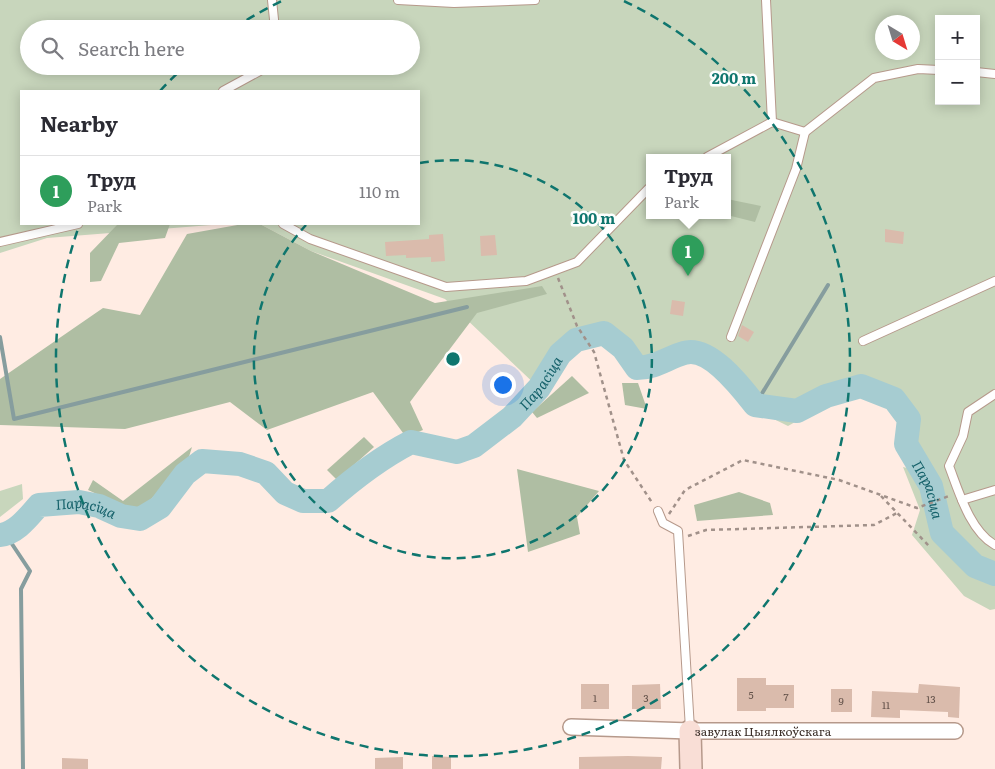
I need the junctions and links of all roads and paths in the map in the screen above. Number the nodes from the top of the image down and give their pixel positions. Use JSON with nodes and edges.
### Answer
{"nodes":[{"id":1,"x":272,"y":0,"type":"edge"},
{"id":2,"x":398,"y":0,"type":"edge"},
{"id":3,"x":535,"y":0,"type":"edge"},
{"id":4,"x":766,"y":0,"type":"edge"},
{"id":5,"x":274,"y":20,"type":"edge"},
{"id":6,"x":935,"y":70,"type":"edge"},
{"id":7,"x":980,"y":72,"type":"edge"},
{"id":8,"x":995,"y":74,"type":"edge"},
{"id":9,"x":252,"y":75,"type":"edge"},
{"id":10,"x":224,"y":90,"type":"edge"},
{"id":11,"x":772,"y":122,"type":"junction"},
{"id":12,"x":805,"y":132,"type":"junction"},
{"id":13,"x":713,"y":154,"type":"edge"},
{"id":14,"x":646,"y":191,"type":"edge"},
{"id":15,"x":74,"y":225,"type":"edge"},
{"id":16,"x":285,"y":225,"type":"edge"},
{"id":17,"x":0,"y":242,"type":"edge"},
{"id":18,"x":555,"y":270,"type":"junction"},
{"id":19,"x":995,"y":281,"type":"edge"},
{"id":20,"x":731,"y":337,"type":"dead end"},
{"id":21,"x":863,"y":341,"type":"dead end"},
{"id":22,"x":995,"y":394,"type":"edge"},
{"id":23,"x":995,"y":490,"type":"edge"},
{"id":24,"x":880,"y":495,"type":"junction"},
{"id":25,"x":947,"y":495,"type":"dead end"},
{"id":26,"x":962,"y":500,"type":"junction"},
{"id":27,"x":658,"y":511,"type":"joint"},
{"id":28,"x":897,"y":513,"type":"junction"},
{"id":29,"x":663,"y":523,"type":"junction"},
{"id":30,"x":677,"y":540,"type":"junction"},
{"id":31,"x":995,"y":546,"type":"edge"},
{"id":32,"x":930,"y":547,"type":"dead end"},
{"id":33,"x":571,"y":727,"type":"dead end"},
{"id":34,"x":690,"y":731,"type":"junction"},
{"id":35,"x":955,"y":731,"type":"dead end"},
{"id":36,"x":691,"y":769,"type":"edge"}],
"edges":[{"from":1,"to":5,"type":"lane"},
{"from":2,"to":3,"type":"lane"},
{"from":4,"to":11,"type":"lane"},
{"from":6,"to":12,"type":"lane"},
{"from":7,"to":8,"type":"lane"},
{"from":9,"to":10,"type":"lane"},
{"from":11,"to":12,"type":"lane"},
{"from":11,"to":13,"type":"lane"},
{"from":12,"to":20,"type":"lane"},
{"from":14,"to":18,"type":"lane"},
{"from":15,"to":17,"type":"lane"},
{"from":16,"to":18,"type":"lane"},
{"from":18,"to":27,"type":"path"},
{"from":19,"to":21,"type":"lane"},
{"from":22,"to":26,"type":"lane"},
{"from":23,"to":26,"type":"lane"},
{"from":24,"to":25,"type":"path"},
{"from":24,"to":28,"type":"path"},
{"from":24,"to":29,"type":"path"},
{"from":26,"to":31,"type":"lane"},
{"from":27,"to":29,"type":"lane"},
{"from":28,"to":30,"type":"path"},
{"from":28,"to":32,"type":"path"},
{"from":29,"to":30,"type":"lane"},
{"from":30,"to":34,"type":"lane"},
{"from":33,"to":34,"type":"street","name":"завулак Цыялкоўскага"},
{"from":34,"to":35,"type":"street","name":"завулак Цыялкоўскага"},
{"from":34,"to":36,"type":"street"}]}
